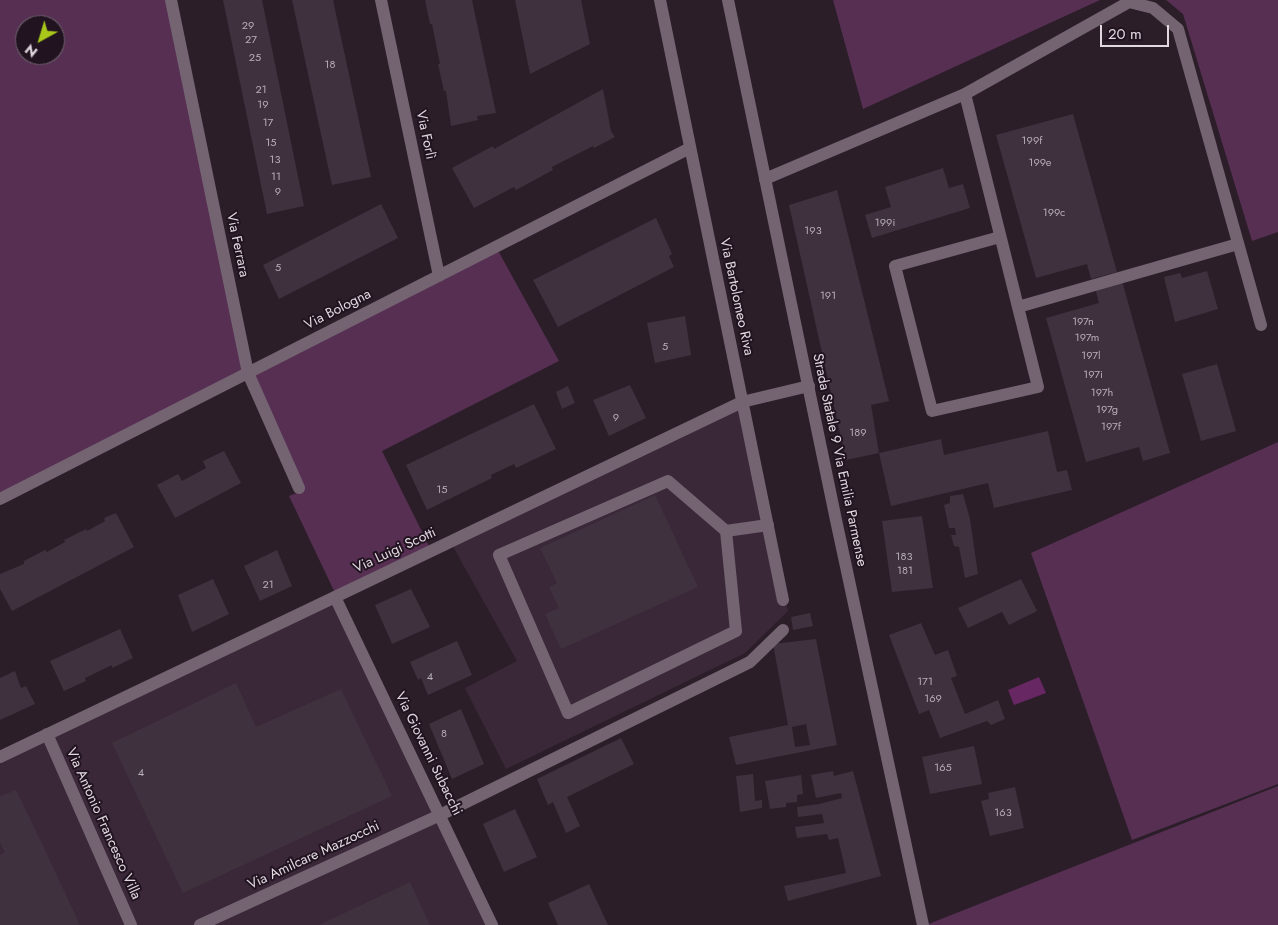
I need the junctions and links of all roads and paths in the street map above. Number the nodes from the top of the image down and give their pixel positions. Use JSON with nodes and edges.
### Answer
{"nodes":[{"id":1,"x":171,"y":0,"type":"edge"},
{"id":2,"x":381,"y":0,"type":"edge"},
{"id":3,"x":660,"y":0,"type":"edge"},
{"id":4,"x":728,"y":0,"type":"edge"},
{"id":5,"x":965,"y":94,"type":"junction"},
{"id":6,"x":690,"y":148,"type":"junction"},
{"id":7,"x":765,"y":178,"type":"junction"},
{"id":8,"x":1000,"y":237,"type":"junction"},
{"id":9,"x":1238,"y":244,"type":"junction"},
{"id":10,"x":438,"y":276,"type":"junction"},
{"id":11,"x":1018,"y":308,"type":"junction"},
{"id":12,"x":1261,"y":325,"type":"dead end"},
{"id":13,"x":248,"y":373,"type":"junction"},
{"id":14,"x":808,"y":386,"type":"junction"},
{"id":15,"x":742,"y":402,"type":"junction"},
{"id":16,"x":299,"y":488,"type":"dead end"},
{"id":17,"x":0,"y":499,"type":"edge"},
{"id":18,"x":768,"y":525,"type":"junction"},
{"id":19,"x":726,"y":531,"type":"junction"},
{"id":20,"x":336,"y":597,"type":"junction"},
{"id":21,"x":783,"y":600,"type":"dead end"},
{"id":22,"x":783,"y":630,"type":"dead end"},
{"id":23,"x":47,"y":734,"type":"junction"},
{"id":24,"x":0,"y":757,"type":"edge"},
{"id":25,"x":440,"y":815,"type":"junction"},
{"id":26,"x":131,"y":925,"type":"edge"},
{"id":27,"x":200,"y":925,"type":"edge"},
{"id":28,"x":492,"y":925,"type":"edge"},
{"id":29,"x":924,"y":925,"type":"edge"}],
"edges":[{"from":1,"to":13,"type":"street","name":"Via Ferrara"},
{"from":2,"to":10,"type":"street","name":"Via Forlì"},
{"from":3,"to":6,"type":"street","name":"Via Bartolomeo Riva"},
{"from":4,"to":7,"type":"street","name":"Strada Statale 9 Via Emilia Parmense"},
{"from":5,"to":7,"type":"street"},
{"from":5,"to":8,"type":"street"},
{"from":5,"to":9,"type":"street"},
{"from":6,"to":10,"type":"street","name":"Via Bologna"},
{"from":6,"to":15,"type":"street","name":"Via Bartolomeo Riva"},
{"from":7,"to":14,"type":"street","name":"Strada Statale 9 Via Emilia Parmense"},
{"from":8,"to":11,"type":"street"},
{"from":8,"to":11,"type":"street"},
{"from":9,"to":11,"type":"street"},
{"from":9,"to":12,"type":"street"},
{"from":10,"to":13,"type":"street","name":"Via Bologna"},
{"from":13,"to":16,"type":"street","name":"Via Ferrara"},
{"from":13,"to":17,"type":"street","name":"Via Bologna"},
{"from":14,"to":15,"type":"street","name":"Via Luigi Scotti"},
{"from":14,"to":29,"type":"street","name":"Strada Statale 9 Via Emilia Parmense"},
{"from":15,"to":18,"type":"street","name":"Via Bartolomeo Riva"},
{"from":15,"to":20,"type":"street","name":"Via Luigi Scotti"},
{"from":18,"to":19,"type":"street"},
{"from":18,"to":21,"type":"street","name":"Via Bartolomeo Riva"},
{"from":19,"to":19,"type":"street"},
{"from":20,"to":23,"type":"street","name":"Via Luigi Scotti"},
{"from":20,"to":25,"type":"street","name":"Via Giovanni Subacchi"},
{"from":22,"to":25,"type":"street","name":"Via Amilcare Mazzocchi"},
{"from":23,"to":24,"type":"street","name":"Via Luigi Scotti"},
{"from":23,"to":26,"type":"street","name":"Via Antonio Francesco Villa"},
{"from":25,"to":27,"type":"street","name":"Via Amilcare Mazzocchi"},
{"from":25,"to":28,"type":"street","name":"Via Giovanni Subacchi"}]}
